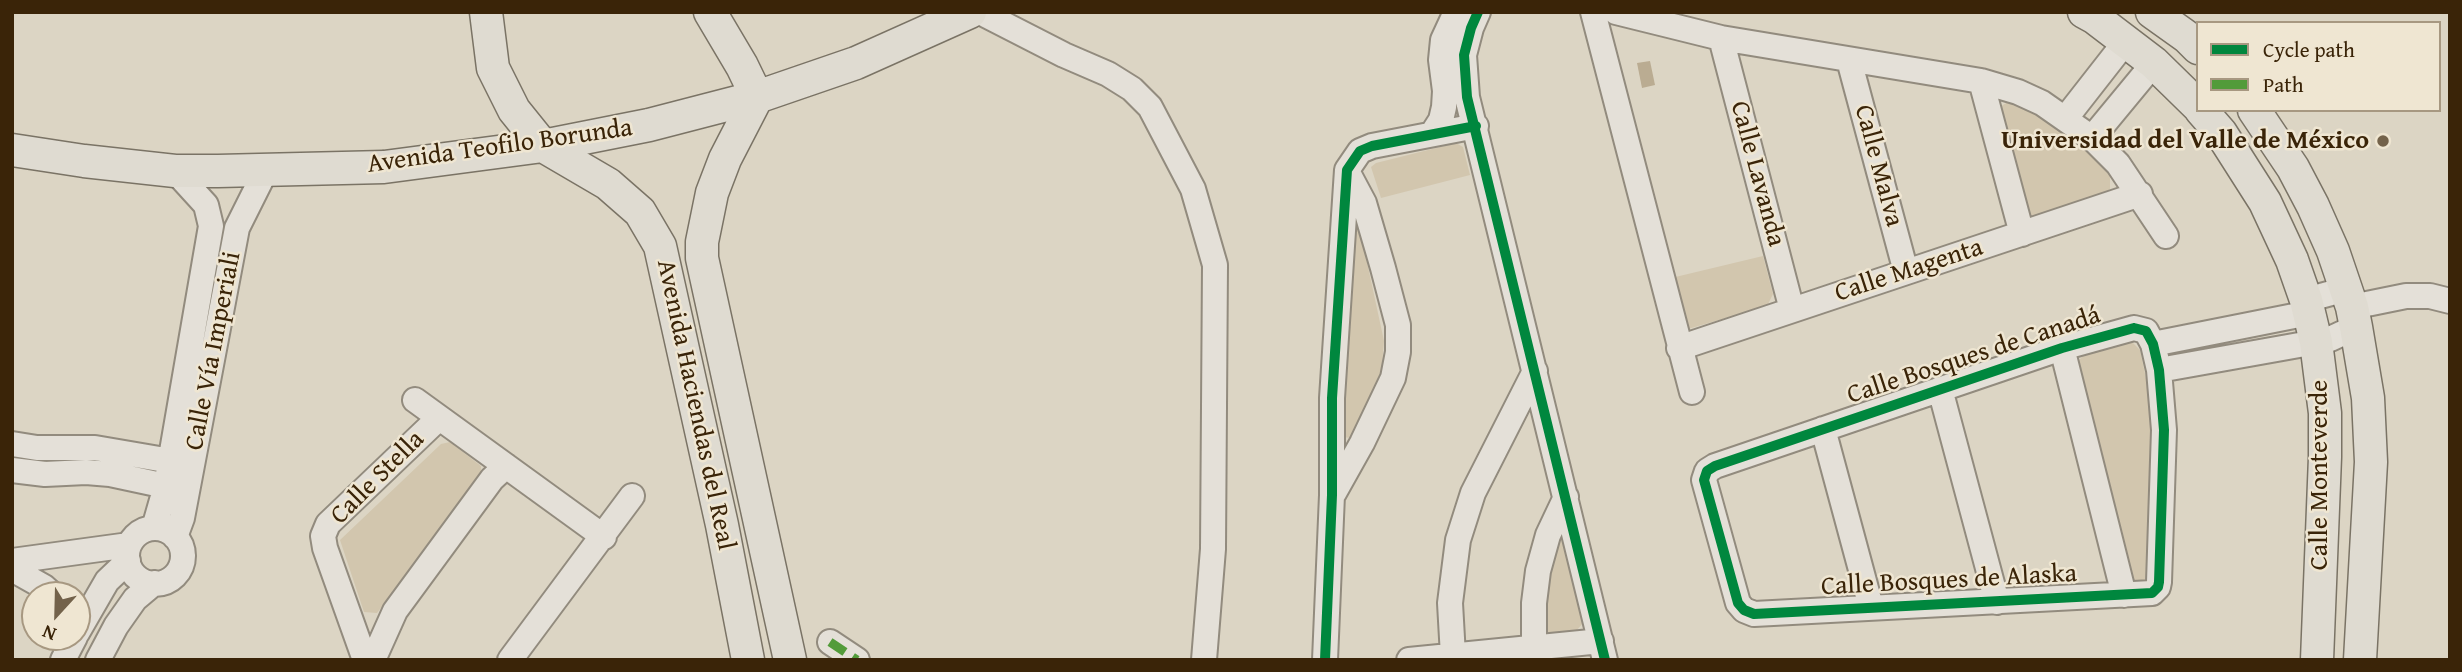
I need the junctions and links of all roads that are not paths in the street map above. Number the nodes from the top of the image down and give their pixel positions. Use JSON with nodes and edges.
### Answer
{"nodes":[{"id":1,"x":486,"y":12,"type":"edge"},
{"id":2,"x":710,"y":12,"type":"edge"},
{"id":3,"x":970,"y":12,"type":"edge"},
{"id":4,"x":979,"y":12,"type":"edge"},
{"id":5,"x":1456,"y":12,"type":"edge"},
{"id":6,"x":1478,"y":12,"type":"edge"},
{"id":7,"x":1593,"y":12,"type":"edge"},
{"id":8,"x":1616,"y":12,"type":"edge"},
{"id":9,"x":2084,"y":12,"type":"edge"},
{"id":10,"x":2152,"y":12,"type":"edge"},
{"id":11,"x":1721,"y":38,"type":"junction"},
{"id":12,"x":2126,"y":41,"type":"junction"},
{"id":13,"x":2196,"y":46,"type":"edge"},
{"id":14,"x":1850,"y":60,"type":"junction"},
{"id":15,"x":2154,"y":63,"type":"junction"},
{"id":16,"x":1981,"y":81,"type":"junction"},
{"id":17,"x":757,"y":97,"type":"junction"},
{"id":18,"x":2196,"y":104,"type":"edge"},
{"id":19,"x":2204,"y":112,"type":"edge"},
{"id":20,"x":2255,"y":112,"type":"edge"},
{"id":21,"x":2065,"y":119,"type":"junction"},
{"id":22,"x":1476,"y":126,"type":"junction"},
{"id":23,"x":1432,"y":134,"type":"junction"},
{"id":24,"x":2092,"y":138,"type":"junction"},
{"id":25,"x":543,"y":146,"type":"junction"},
{"id":26,"x":12,"y":150,"type":"edge"},
{"id":27,"x":265,"y":170,"type":"junction"},
{"id":28,"x":1347,"y":170,"type":"junction"},
{"id":29,"x":175,"y":171,"type":"junction"},
{"id":30,"x":2140,"y":194,"type":"junction"},
{"id":31,"x":211,"y":226,"type":"junction"},
{"id":32,"x":237,"y":228,"type":"junction"},
{"id":33,"x":2022,"y":234,"type":"junction"},
{"id":34,"x":2166,"y":236,"type":"dead end"},
{"id":35,"x":1906,"y":272,"type":"junction"},
{"id":36,"x":2450,"y":301,"type":"edge"},
{"id":37,"x":2351,"y":308,"type":"junction"},
{"id":38,"x":1792,"y":310,"type":"junction"},
{"id":39,"x":2311,"y":318,"type":"junction"},
{"id":40,"x":2153,"y":344,"type":"junction"},
{"id":41,"x":1679,"y":348,"type":"junction"},
{"id":42,"x":2062,"y":348,"type":"junction"},
{"id":43,"x":2159,"y":370,"type":"junction"},
{"id":44,"x":1535,"y":371,"type":"junction"},
{"id":45,"x":1940,"y":389,"type":"junction"},
{"id":46,"x":1692,"y":392,"type":"dead end"},
{"id":47,"x":415,"y":400,"type":"dead end"},
{"id":48,"x":439,"y":418,"type":"junction"},
{"id":49,"x":1823,"y":429,"type":"junction"},
{"id":50,"x":12,"y":444,"type":"edge"},
{"id":51,"x":171,"y":461,"type":"junction"},
{"id":52,"x":506,"y":466,"type":"junction"},
{"id":53,"x":12,"y":470,"type":"edge"},
{"id":54,"x":166,"y":486,"type":"junction"},
{"id":55,"x":1332,"y":495,"type":"junction"},
{"id":56,"x":632,"y":496,"type":"dead end"},
{"id":57,"x":1566,"y":497,"type":"junction"},
{"id":58,"x":758,"y":518,"type":"junction"},
{"id":59,"x":722,"y":525,"type":"junction"},
{"id":60,"x":165,"y":532,"type":"junction"},
{"id":61,"x":604,"y":537,"type":"junction"},
{"id":62,"x":128,"y":553,"type":"junction"},
{"id":63,"x":12,"y":561,"type":"edge"},
{"id":64,"x":12,"y":569,"type":"edge"},
{"id":65,"x":33,"y":581,"type":"edge"},
{"id":66,"x":154,"y":583,"type":"junction"},
{"id":67,"x":2124,"y":595,"type":"junction"},
{"id":68,"x":1997,"y":602,"type":"junction"},
{"id":69,"x":1871,"y":607,"type":"junction"},
{"id":70,"x":91,"y":608,"type":"edge"},
{"id":71,"x":1744,"y":610,"type":"joint"},
{"id":72,"x":830,"y":642,"type":"dead end"},
{"id":73,"x":1534,"y":647,"type":"junction"},
{"id":74,"x":1603,"y":651,"type":"edge"},
{"id":75,"x":1453,"y":656,"type":"junction"},
{"id":76,"x":98,"y":660,"type":"edge"},
{"id":77,"x":365,"y":660,"type":"edge"},
{"id":78,"x":373,"y":660,"type":"edge"},
{"id":79,"x":510,"y":660,"type":"edge"},
{"id":80,"x":748,"y":660,"type":"edge"},
{"id":81,"x":789,"y":660,"type":"edge"},
{"id":82,"x":857,"y":660,"type":"edge"},
{"id":83,"x":1205,"y":660,"type":"edge"},
{"id":84,"x":1325,"y":660,"type":"edge"},
{"id":85,"x":1409,"y":660,"type":"edge"},
{"id":86,"x":2317,"y":660,"type":"edge"},
{"id":87,"x":2360,"y":660,"type":"edge"}],
"edges":[{"from":1,"to":25,"type":"main road","name":"Avenida Haciendas del Real"},
{"from":2,"to":17,"type":"main road"},
{"from":3,"to":17,"type":"main road","name":"Avenida Teofilo Borunda"},
{"from":4,"to":83,"type":"street"},
{"from":5,"to":23,"type":"street"},
{"from":6,"to":22,"type":"street"},
{"from":7,"to":41,"type":"street"},
{"from":8,"to":11,"type":"street"},
{"from":9,"to":12,"type":"main road"},
{"from":10,"to":13,"type":"main road"},
{"from":11,"to":14,"type":"street"},
{"from":11,"to":38,"type":"street","name":"Calle Lavanda"},
{"from":12,"to":15,"type":"main road"},
{"from":12,"to":21,"type":"street"},
{"from":14,"to":16,"type":"street"},
{"from":14,"to":35,"type":"street","name":"Calle Malva"},
{"from":15,"to":18,"type":"main road"},
{"from":15,"to":24,"type":"street"},
{"from":16,"to":21,"type":"street"},
{"from":16,"to":33,"type":"street"},
{"from":17,"to":25,"type":"main road","name":"Avenida Teofilo Borunda"},
{"from":17,"to":58,"type":"main road","name":"Avenida Haciendas del Real"},
{"from":19,"to":39,"type":"main road","name":"Calle Monteverde"},
{"from":20,"to":37,"type":"main road","name":"Calle Monteverde"},
{"from":21,"to":24,"type":"street"},
{"from":22,"to":23,"type":"street"},
{"from":22,"to":44,"type":"street"},
{"from":23,"to":28,"type":"street"},
{"from":24,"to":30,"type":"street"},
{"from":25,"to":27,"type":"main road","name":"Avenida Teofilo Borunda"},
{"from":25,"to":59,"type":"main road","name":"Avenida Haciendas del Real"},
{"from":26,"to":29,"type":"main road","name":"Avenida Teofilo Borunda"},
{"from":27,"to":29,"type":"main road","name":"Avenida Teofilo Borunda"},
{"from":27,"to":32,"type":"street","name":"Calle Vía Imperiali"},
{"from":28,"to":55,"type":"street"},
{"from":28,"to":55,"type":"street"},
{"from":29,"to":31,"type":"street","name":"Calle Vía Imperiali"},
{"from":30,"to":33,"type":"street","name":"Calle Magenta"},
{"from":30,"to":34,"type":"street"},
{"from":31,"to":32,"type":"street"},
{"from":31,"to":51,"type":"street","name":"Calle Vía Imperiali"},
{"from":32,"to":60,"type":"street","name":"Calle Vía Imperiali"},
{"from":33,"to":35,"type":"street","name":"Calle Magenta"},
{"from":35,"to":38,"type":"street","name":"Calle Magenta"},
{"from":36,"to":37,"type":"street"},
{"from":37,"to":39,"type":"street"},
{"from":37,"to":39,"type":"street"},
{"from":37,"to":87,"type":"main road","name":"Calle Monteverde"},
{"from":38,"to":41,"type":"street","name":"Calle Magenta"},
{"from":39,"to":40,"type":"street"},
{"from":39,"to":43,"type":"street"},
{"from":39,"to":86,"type":"main road","name":"Calle Monteverde"},
{"from":40,"to":42,"type":"street","name":"Calle Bosques de Canadá"},
{"from":40,"to":43,"type":"street"},
{"from":41,"to":46,"type":"street"},
{"from":42,"to":45,"type":"street","name":"Calle Bosques de Canadá"},
{"from":42,"to":67,"type":"street"},
{"from":43,"to":67,"type":"street","name":"Calle Bosques de Alaska"},
{"from":44,"to":57,"type":"street"},
{"from":44,"to":75,"type":"street"},
{"from":45,"to":49,"type":"street","name":"Calle Bosques de Canadá"},
{"from":45,"to":68,"type":"street"},
{"from":47,"to":48,"type":"street","name":"Calle Stella"},
{"from":48,"to":52,"type":"street","name":"Calle Stella"},
{"from":48,"to":77,"type":"street","name":"Calle Stella"},
{"from":49,"to":69,"type":"street","name":"Calle Bosques de Canadá"},
{"from":49,"to":71,"type":"street","name":"Calle Bosques de Canadá"},
{"from":50,"to":51,"type":"street"},
{"from":51,"to":54,"type":"street","name":"Calle Vía Imperiali"},
{"from":52,"to":61,"type":"street","name":"Calle Stella"},
{"from":52,"to":78,"type":"street"},
{"from":53,"to":54,"type":"street"},
{"from":54,"to":60,"type":"street","name":"Calle Vía Imperiali"},
{"from":55,"to":84,"type":"street"},
{"from":56,"to":61,"type":"street"},
{"from":57,"to":73,"type":"street"},
{"from":57,"to":74,"type":"street"},
{"from":58,"to":59,"type":"main road"},
{"from":58,"to":81,"type":"main road","name":"Avenida Haciendas del Real"},
{"from":59,"to":80,"type":"main road","name":"Avenida Haciendas del Real"},
{"from":60,"to":62,"type":"street"},
{"from":60,"to":66,"type":"street","name":"Calle Vía Imperiali"},
{"from":61,"to":79,"type":"street"},
{"from":62,"to":63,"type":"street"},
{"from":62,"to":66,"type":"street"},
{"from":62,"to":70,"type":"street"},
{"from":64,"to":65,"type":"street"},
{"from":66,"to":76,"type":"street","name":"Calle Vía Imperiali"},
{"from":67,"to":68,"type":"street","name":"Calle Bosques de Alaska"},
{"from":68,"to":69,"type":"street","name":"Calle Bosques de Alaska"},
{"from":69,"to":71,"type":"street","name":"Calle Bosques de Alaska"},
{"from":72,"to":82,"type":"street"},
{"from":73,"to":74,"type":"street"},
{"from":73,"to":75,"type":"street"},
{"from":75,"to":85,"type":"street"}]}
